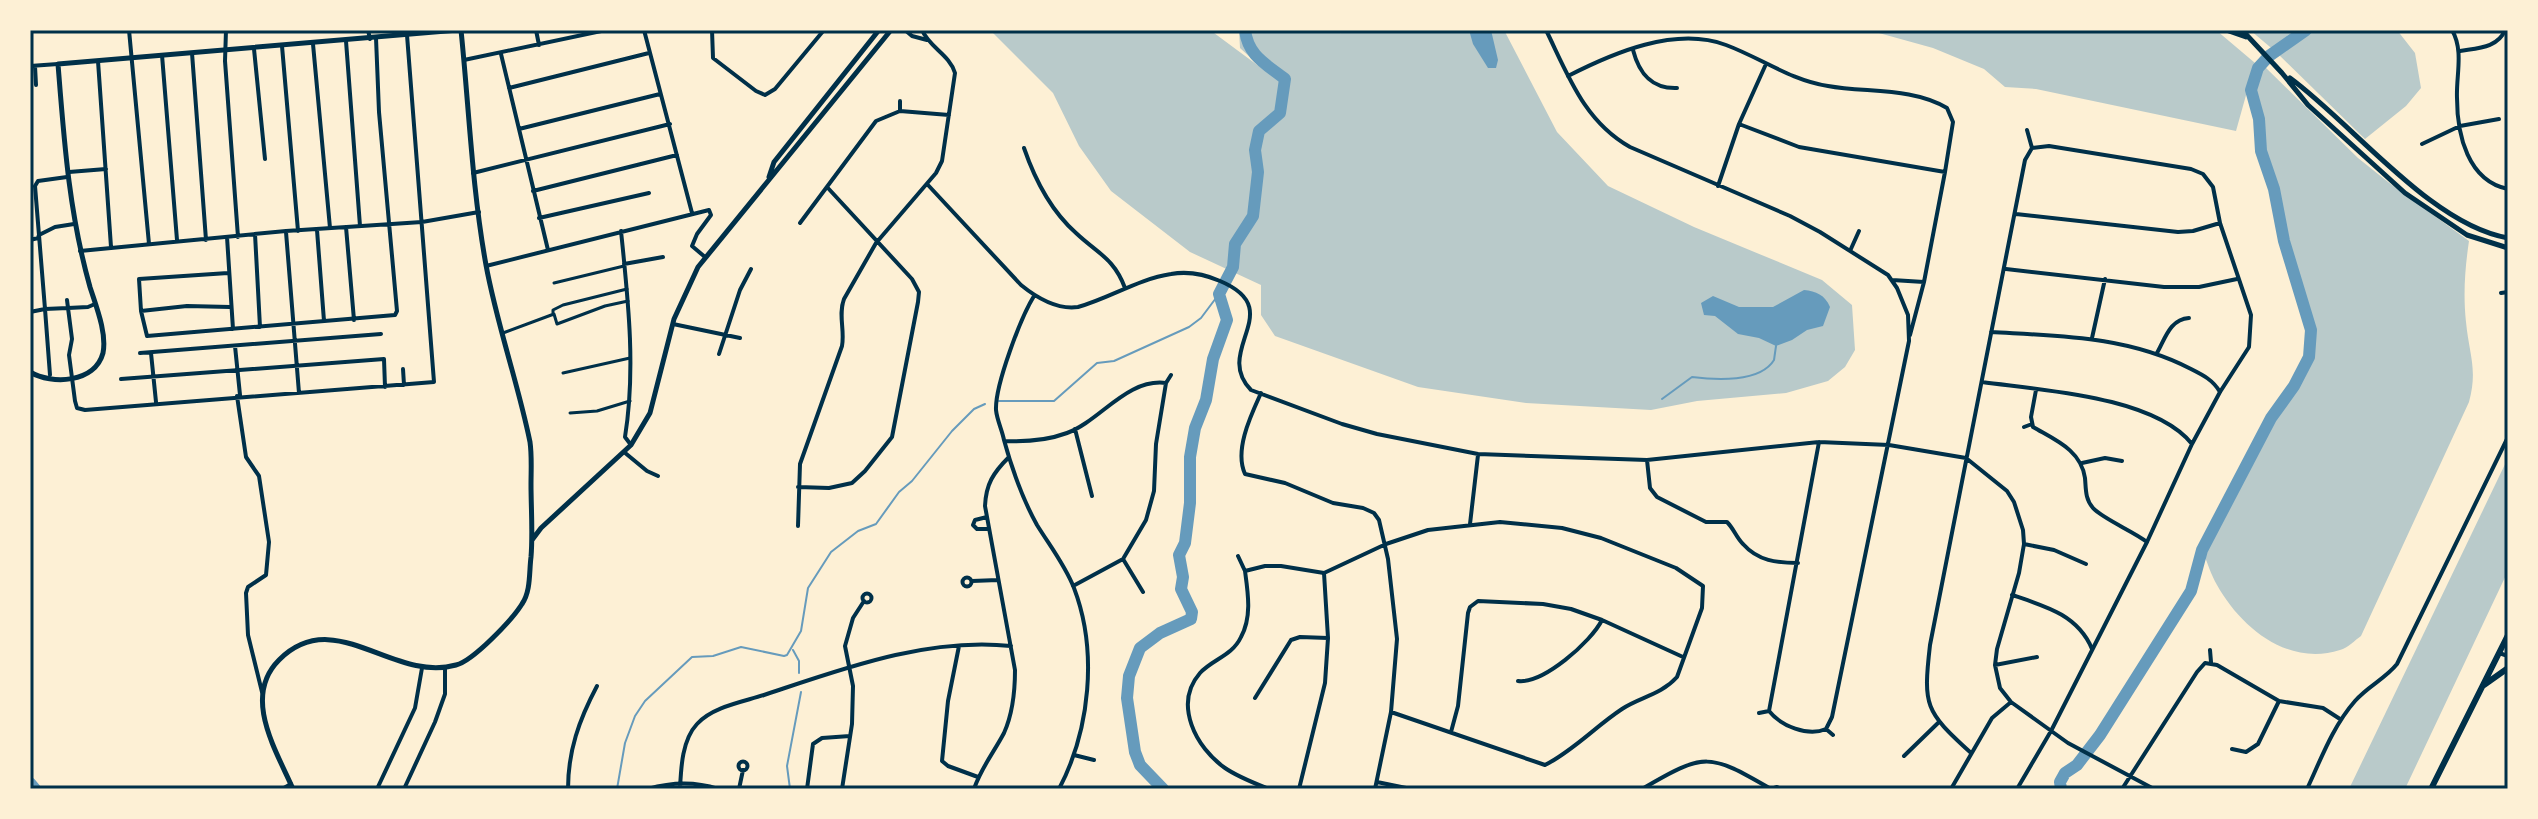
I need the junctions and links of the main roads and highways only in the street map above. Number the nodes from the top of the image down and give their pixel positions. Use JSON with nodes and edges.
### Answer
{"nodes":[{"id":1,"x":460,"y":30,"type":"edge"},
{"id":2,"x":879,"y":30,"type":"edge"},
{"id":3,"x":891,"y":30,"type":"edge"},
{"id":4,"x":2226,"y":30,"type":"edge"},
{"id":5,"x":2242,"y":30,"type":"edge"},
{"id":6,"x":2247,"y":38,"type":"junction"},
{"id":7,"x":2282,"y":72,"type":"junction"},
{"id":8,"x":768,"y":182,"type":"junction"},
{"id":9,"x":2508,"y":238,"type":"edge"},
{"id":10,"x":2508,"y":248,"type":"edge"},
{"id":11,"x":30,"y":372,"type":"edge"},
{"id":12,"x":531,"y":515,"type":"junction"},
{"id":13,"x":546,"y":524,"type":"junction"},
{"id":14,"x":532,"y":541,"type":"junction"},
{"id":15,"x":2507,"y":639,"type":"edge"},
{"id":16,"x":2508,"y":668,"type":"edge"},
{"id":17,"x":2482,"y":687,"type":"junction"},
{"id":18,"x":292,"y":786,"type":"edge"},
{"id":19,"x":2431,"y":789,"type":"edge"}],
"edges":[{"from":1,"to":11,"type":"main road"},
{"from":1,"to":12,"type":"main road"},
{"from":2,"to":8,"type":"main road"},
{"from":3,"to":8,"type":"main road"},
{"from":4,"to":6,"type":"main road"},
{"from":5,"to":6,"type":"main road"},
{"from":6,"to":7,"type":"main road"},
{"from":7,"to":9,"type":"main road"},
{"from":7,"to":10,"type":"main road"},
{"from":8,"to":13,"type":"main road"},
{"from":12,"to":13,"type":"main road"},
{"from":12,"to":14,"type":"main road"},
{"from":13,"to":14,"type":"main road"},
{"from":14,"to":18,"type":"main road"},
{"from":15,"to":17,"type":"highway"},
{"from":16,"to":17,"type":"highway"},
{"from":17,"to":19,"type":"highway"}]}
